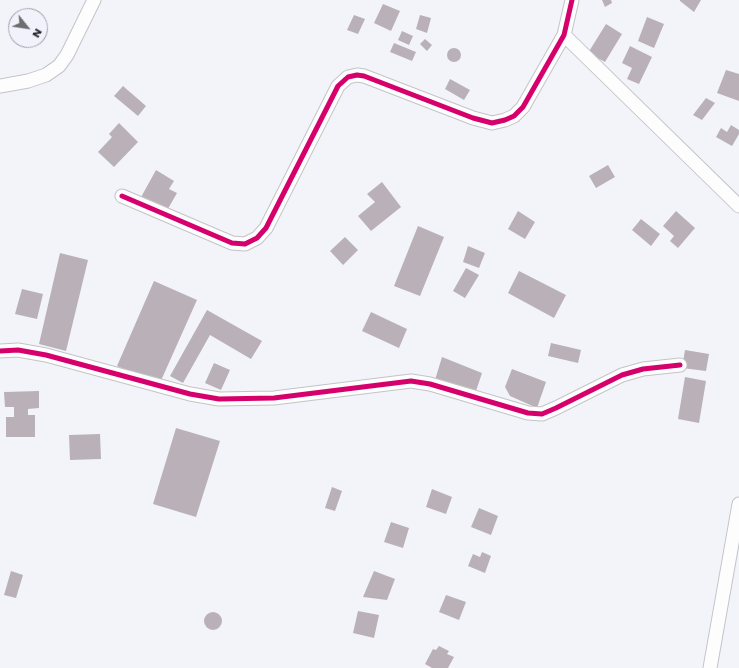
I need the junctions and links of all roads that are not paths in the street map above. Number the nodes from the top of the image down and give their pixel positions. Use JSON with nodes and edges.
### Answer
{"nodes":[{"id":1,"x":94,"y":0,"type":"edge"},
{"id":2,"x":572,"y":0,"type":"edge"},
{"id":3,"x":564,"y":35,"type":"junction"},
{"id":4,"x":0,"y":86,"type":"edge"},
{"id":5,"x":122,"y":196,"type":"dead end"},
{"id":6,"x":739,"y":206,"type":"edge"},
{"id":7,"x":0,"y":351,"type":"edge"},
{"id":8,"x":680,"y":365,"type":"dead end"},
{"id":9,"x":739,"y":504,"type":"edge"},
{"id":10,"x":710,"y":668,"type":"edge"}],
"edges":[{"from":1,"to":4,"type":"street"},
{"from":2,"to":3,"type":"street"},
{"from":3,"to":5,"type":"street"},
{"from":3,"to":6,"type":"street"},
{"from":7,"to":8,"type":"street"},
{"from":9,"to":10,"type":"street"}]}
